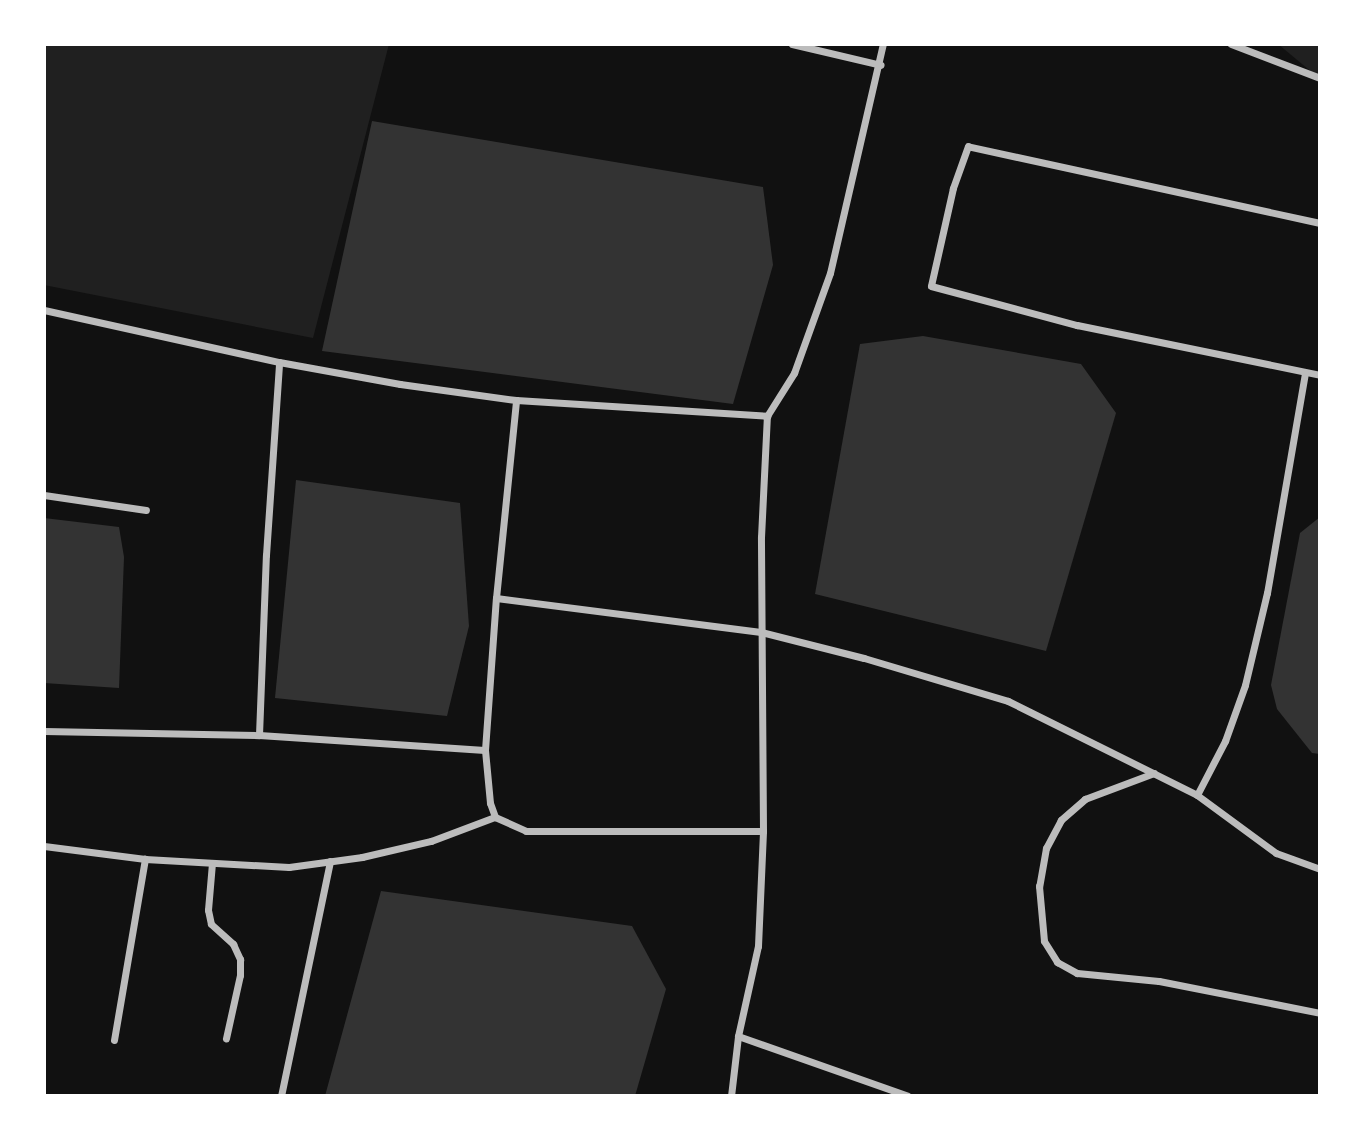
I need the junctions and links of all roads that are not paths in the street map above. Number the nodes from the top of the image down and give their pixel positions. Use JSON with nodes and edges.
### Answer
{"nodes":[{"id":1,"x":792,"y":44,"type":"edge"},
{"id":2,"x":883,"y":44,"type":"edge"},
{"id":3,"x":1231,"y":44,"type":"edge"},
{"id":4,"x":881,"y":65,"type":"junction"},
{"id":5,"x":1320,"y":78,"type":"edge"},
{"id":6,"x":1320,"y":223,"type":"edge"},
{"id":7,"x":44,"y":310,"type":"edge"},
{"id":8,"x":279,"y":362,"type":"junction"},
{"id":9,"x":1304,"y":373,"type":"junction"},
{"id":10,"x":1320,"y":375,"type":"edge"},
{"id":11,"x":516,"y":400,"type":"junction"},
{"id":12,"x":768,"y":416,"type":"junction"},
{"id":13,"x":44,"y":495,"type":"edge"},
{"id":14,"x":146,"y":510,"type":"dead end"},
{"id":15,"x":496,"y":598,"type":"junction"},
{"id":16,"x":761,"y":632,"type":"junction"},
{"id":17,"x":44,"y":731,"type":"edge"},
{"id":18,"x":260,"y":735,"type":"junction"},
{"id":19,"x":485,"y":750,"type":"junction"},
{"id":20,"x":1154,"y":773,"type":"junction"},
{"id":21,"x":1197,"y":795,"type":"junction"},
{"id":22,"x":495,"y":817,"type":"junction"},
{"id":23,"x":762,"y":831,"type":"junction"},
{"id":24,"x":44,"y":846,"type":"edge"},
{"id":25,"x":145,"y":859,"type":"junction"},
{"id":26,"x":330,"y":861,"type":"junction"},
{"id":27,"x":212,"y":863,"type":"junction"},
{"id":28,"x":1320,"y":869,"type":"edge"},
{"id":29,"x":1320,"y":1013,"type":"edge"},
{"id":30,"x":738,"y":1036,"type":"junction"},
{"id":31,"x":226,"y":1038,"type":"dead end"},
{"id":32,"x":114,"y":1040,"type":"dead end"},
{"id":33,"x":281,"y":1096,"type":"edge"},
{"id":34,"x":731,"y":1096,"type":"edge"},
{"id":35,"x":908,"y":1096,"type":"edge"}],
"edges":[{"from":1,"to":4,"type":"street"},
{"from":2,"to":4,"type":"street"},
{"from":3,"to":5,"type":"street"},
{"from":4,"to":12,"type":"street"},
{"from":6,"to":9,"type":"street"},
{"from":7,"to":8,"type":"street"},
{"from":8,"to":11,"type":"street"},
{"from":8,"to":18,"type":"street"},
{"from":9,"to":10,"type":"street"},
{"from":9,"to":21,"type":"street"},
{"from":11,"to":12,"type":"street"},
{"from":11,"to":15,"type":"street"},
{"from":12,"to":16,"type":"street"},
{"from":13,"to":14,"type":"street"},
{"from":15,"to":16,"type":"street"},
{"from":15,"to":19,"type":"street"},
{"from":16,"to":20,"type":"street"},
{"from":16,"to":23,"type":"street"},
{"from":17,"to":18,"type":"street"},
{"from":18,"to":19,"type":"street"},
{"from":19,"to":22,"type":"street"},
{"from":20,"to":21,"type":"street"},
{"from":20,"to":29,"type":"street"},
{"from":21,"to":28,"type":"street"},
{"from":22,"to":23,"type":"street"},
{"from":22,"to":26,"type":"street"},
{"from":23,"to":30,"type":"street"},
{"from":24,"to":25,"type":"street"},
{"from":25,"to":27,"type":"street"},
{"from":25,"to":32,"type":"street"},
{"from":26,"to":27,"type":"street"},
{"from":26,"to":33,"type":"street"},
{"from":27,"to":31,"type":"street"},
{"from":30,"to":34,"type":"street"},
{"from":30,"to":35,"type":"street"}]}
